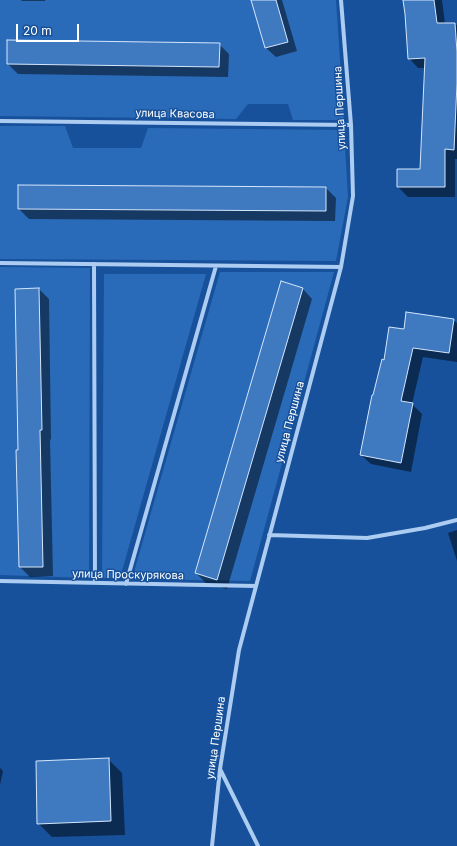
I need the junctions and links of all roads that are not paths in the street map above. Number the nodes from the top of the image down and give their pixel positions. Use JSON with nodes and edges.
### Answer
{"nodes":[{"id":1,"x":342,"y":0,"type":"edge"},
{"id":2,"x":0,"y":121,"type":"edge"},
{"id":3,"x":351,"y":125,"type":"junction"},
{"id":4,"x":0,"y":263,"type":"edge"},
{"id":5,"x":94,"y":264,"type":"junction"},
{"id":6,"x":216,"y":266,"type":"junction"},
{"id":7,"x":341,"y":267,"type":"junction"},
{"id":8,"x":457,"y":520,"type":"edge"},
{"id":9,"x":269,"y":535,"type":"junction"},
{"id":10,"x":0,"y":581,"type":"edge"},
{"id":11,"x":95,"y":583,"type":"junction"},
{"id":12,"x":126,"y":584,"type":"junction"},
{"id":13,"x":256,"y":586,"type":"junction"},
{"id":14,"x":220,"y":769,"type":"junction"},
{"id":15,"x":212,"y":846,"type":"edge"},
{"id":16,"x":258,"y":846,"type":"edge"}],
"edges":[{"from":1,"to":3,"type":"street","name":"улица Першина"},
{"from":2,"to":3,"type":"street","name":"улица Квасова"},
{"from":3,"to":7,"type":"street","name":"улица Першина"},
{"from":4,"to":5,"type":"street"},
{"from":5,"to":6,"type":"street"},
{"from":5,"to":11,"type":"street"},
{"from":6,"to":7,"type":"street"},
{"from":6,"to":12,"type":"street"},
{"from":7,"to":9,"type":"street","name":"улица Першина"},
{"from":8,"to":9,"type":"street"},
{"from":9,"to":13,"type":"street","name":"улица Першина"},
{"from":10,"to":11,"type":"street","name":"улица Проскурякова"},
{"from":11,"to":12,"type":"street","name":"улица Проскурякова"},
{"from":12,"to":13,"type":"street","name":"улица Проскурякова"},
{"from":13,"to":14,"type":"street","name":"улица Першина"},
{"from":14,"to":15,"type":"street","name":"улица Першина"},
{"from":14,"to":16,"type":"street"}]}
